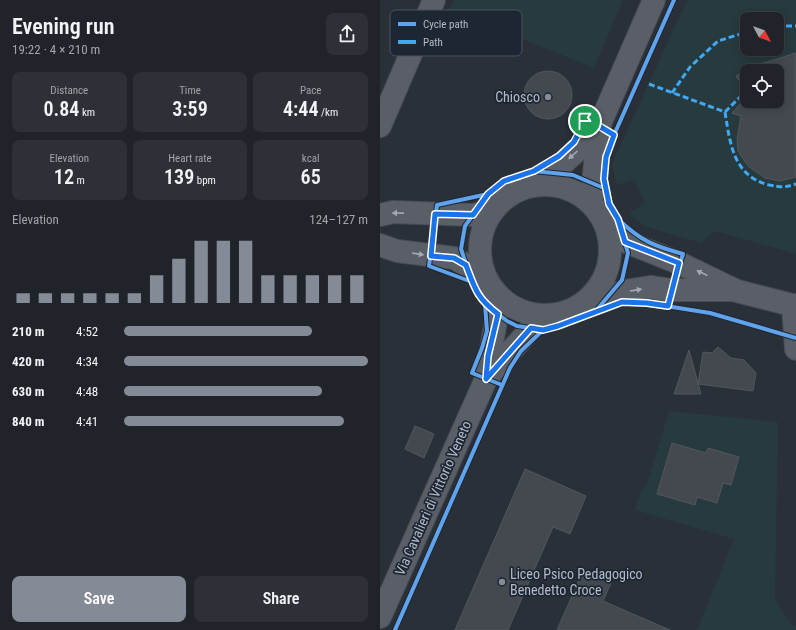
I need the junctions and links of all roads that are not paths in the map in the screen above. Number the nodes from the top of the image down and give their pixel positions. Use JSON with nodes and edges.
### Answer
{"nodes":[{"id":1,"x":434,"y":0,"type":"edge"},
{"id":2,"x":654,"y":0,"type":"edge"},
{"id":3,"x":430,"y":10,"type":"edge"},
{"id":4,"x":410,"y":56,"type":"edge"},
{"id":5,"x":380,"y":126,"type":"edge"},
{"id":6,"x":599,"y":126,"type":"junction"},
{"id":7,"x":540,"y":185,"type":"junction"},
{"id":8,"x":590,"y":203,"type":"junction"},
{"id":9,"x":492,"y":211,"type":"junction"},
{"id":10,"x":380,"y":215,"type":"edge"},
{"id":11,"x":609,"y":236,"type":"junction"},
{"id":12,"x":380,"y":245,"type":"edge"},
{"id":13,"x":493,"y":290,"type":"junction"},
{"id":14,"x":737,"y":290,"type":"junction"},
{"id":15,"x":584,"y":302,"type":"junction"},
{"id":16,"x":795,"y":306,"type":"edge"},
{"id":17,"x":543,"y":315,"type":"junction"},
{"id":18,"x":796,"y":349,"type":"edge"},
{"id":19,"x":486,"y":379,"type":"junction"},
{"id":20,"x":380,"y":617,"type":"edge"}],
"edges":[{"from":1,"to":3,"type":"street"},
{"from":2,"to":6,"type":"street"},
{"from":4,"to":5,"type":"street"},
{"from":6,"to":7,"type":"street","one_way":true},
{"from":6,"to":8,"type":"street"},
{"from":7,"to":8,"type":"street"},
{"from":7,"to":9,"type":"street"},
{"from":8,"to":11,"type":"street"},
{"from":9,"to":10,"type":"street","one_way":true},
{"from":9,"to":13,"type":"street"},
{"from":14,"to":11,"type":"street","one_way":true},
{"from":11,"to":15,"type":"street"},
{"from":12,"to":13,"type":"street","one_way":true},
{"from":13,"to":17,"type":"street"},
{"from":13,"to":19,"type":"street","name":"Via Cavalieri di Vittorio Veneto"},
{"from":15,"to":14,"type":"street","one_way":true},
{"from":14,"to":16,"type":"street"},
{"from":15,"to":17,"type":"street"},
{"from":16,"to":18,"type":"street"},
{"from":17,"to":19,"type":"street","name":"Via Cavalieri di Vittorio Veneto"},
{"from":19,"to":20,"type":"street","name":"Via Cavalieri di Vittorio Veneto"}]}
